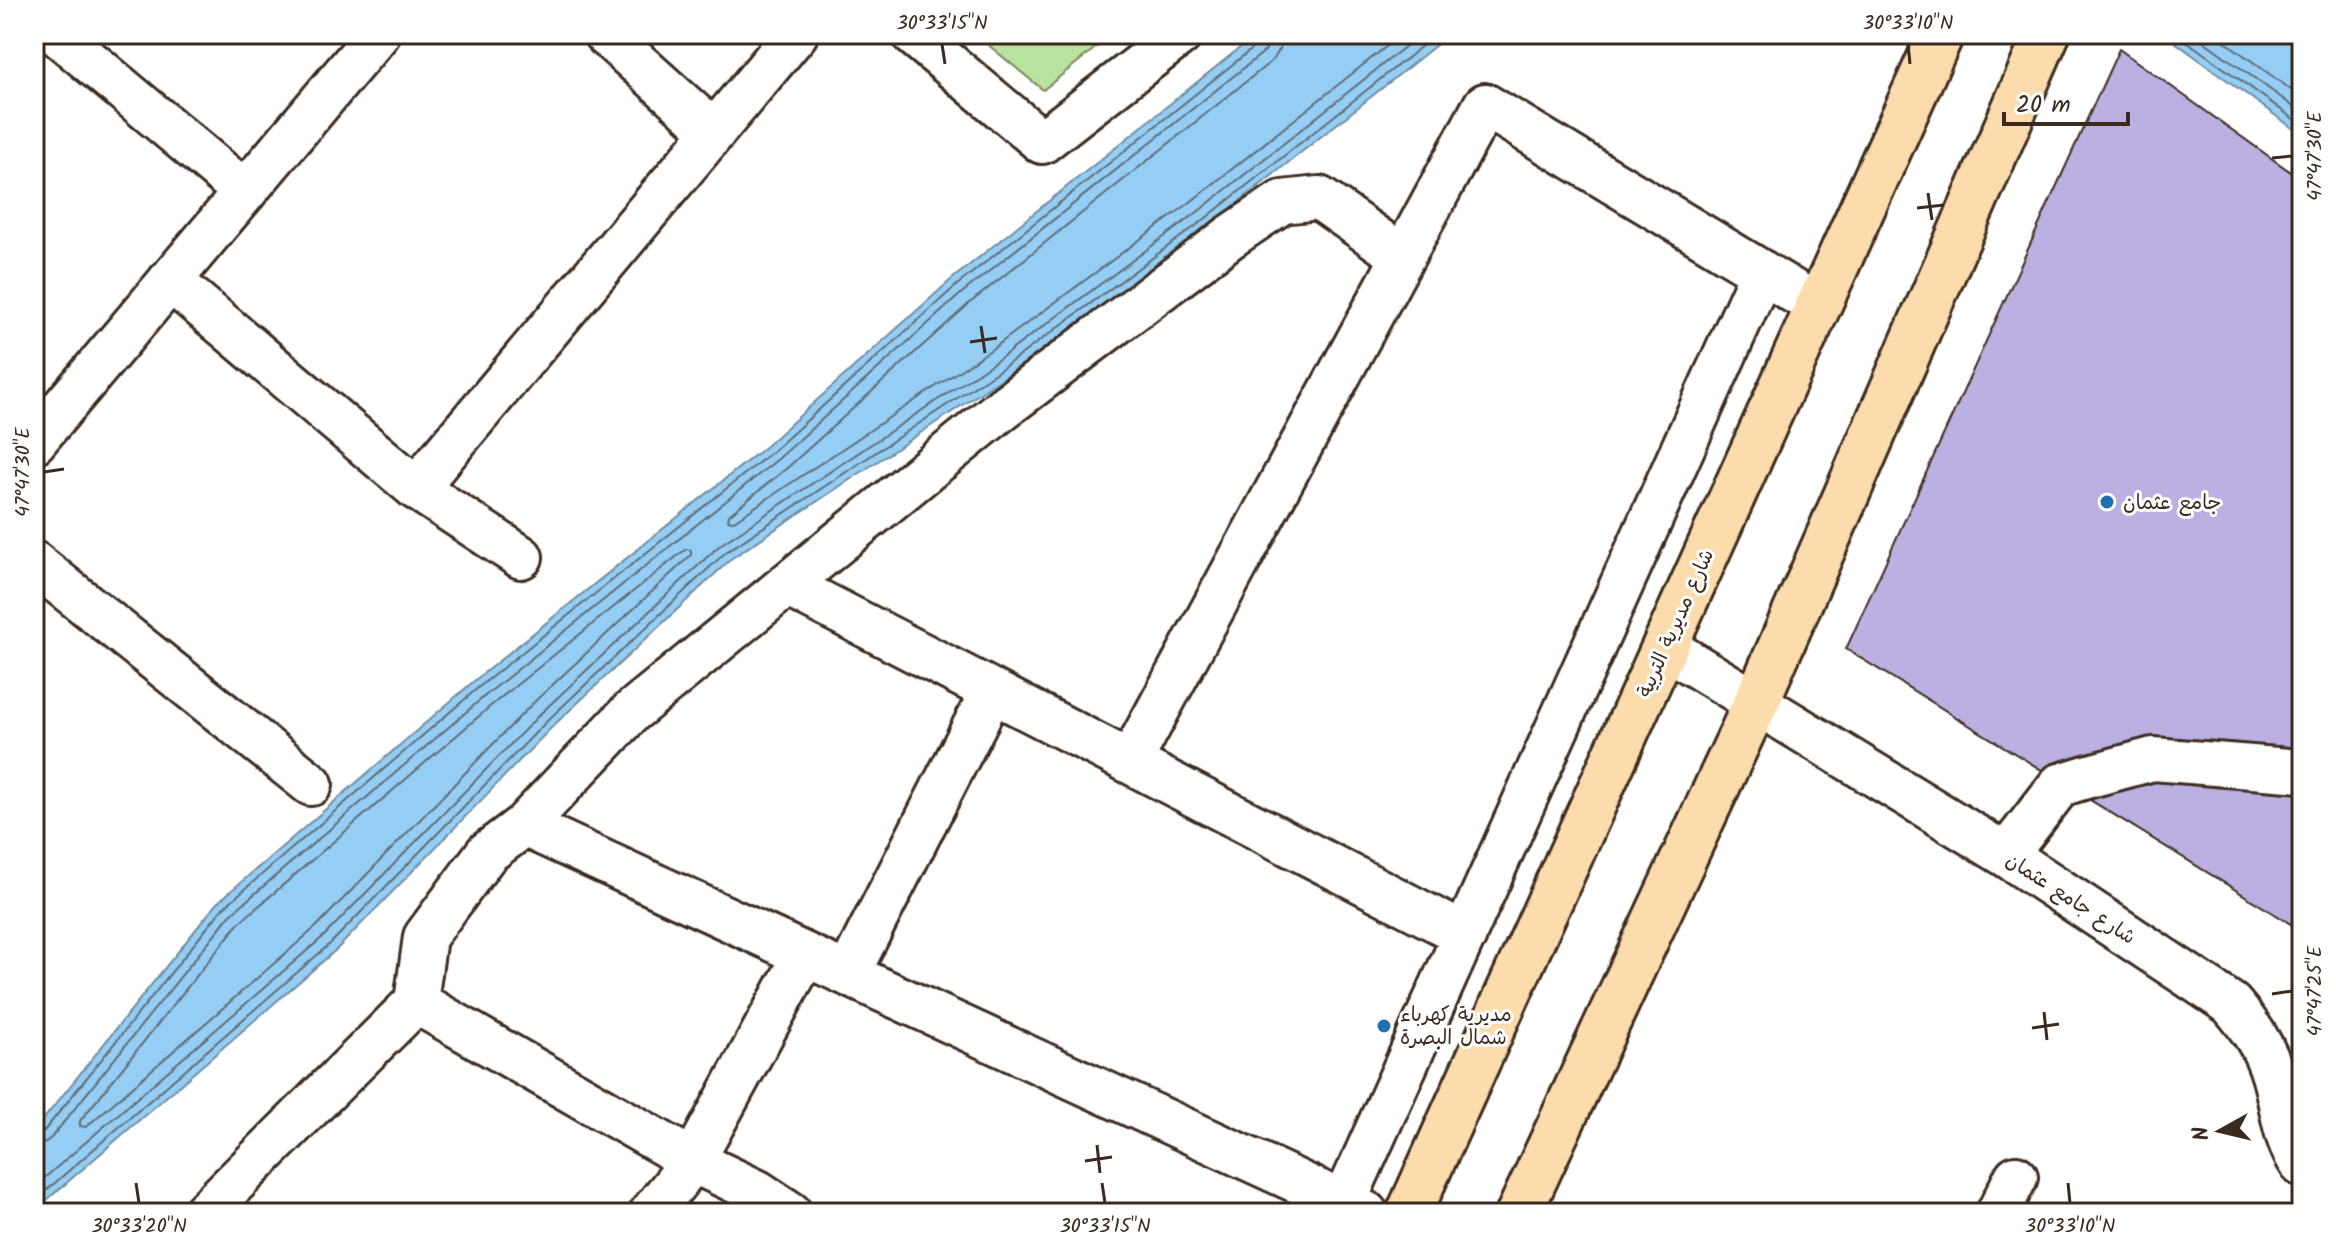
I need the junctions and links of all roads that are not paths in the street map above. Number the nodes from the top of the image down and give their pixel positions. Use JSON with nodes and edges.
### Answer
{"nodes":[{"id":1,"x":57,"y":34,"type":"edge"},
{"id":2,"x":378,"y":34,"type":"edge"},
{"id":3,"x":605,"y":34,"type":"edge"},
{"id":4,"x":796,"y":34,"type":"edge"},
{"id":5,"x":913,"y":34,"type":"edge"},
{"id":6,"x":1181,"y":34,"type":"edge"},
{"id":7,"x":1941,"y":34,"type":"edge"},
{"id":8,"x":2047,"y":34,"type":"edge"},
{"id":9,"x":714,"y":132,"type":"junction"},
{"id":10,"x":245,"y":192,"type":"junction"},
{"id":11,"x":1403,"y":257,"type":"junction"},
{"id":12,"x":1762,"y":272,"type":"junction"},
{"id":13,"x":170,"y":280,"type":"junction"},
{"id":14,"x":1818,"y":306,"type":"junction"},
{"id":15,"x":40,"y":424,"type":"edge"},
{"id":16,"x":416,"y":488,"type":"junction"},
{"id":17,"x":521,"y":557,"type":"dead end"},
{"id":18,"x":34,"y":563,"type":"edge"},
{"id":19,"x":787,"y":585,"type":"junction"},
{"id":20,"x":1665,"y":647,"type":"junction"},
{"id":21,"x":992,"y":691,"type":"junction"},
{"id":22,"x":1756,"y":703,"type":"junction"},
{"id":23,"x":1130,"y":762,"type":"junction"},
{"id":24,"x":2302,"y":771,"type":"edge"},
{"id":25,"x":311,"y":784,"type":"dead end"},
{"id":26,"x":524,"y":825,"type":"junction"},
{"id":27,"x":2006,"y":855,"type":"junction"},
{"id":28,"x":1465,"y":935,"type":"junction"},
{"id":29,"x":805,"y":955,"type":"junction"},
{"id":30,"x":848,"y":974,"type":"junction"},
{"id":31,"x":416,"y":1002,"type":"junction"},
{"id":32,"x":693,"y":1161,"type":"junction"},
{"id":33,"x":2302,"y":1165,"type":"edge"},
{"id":34,"x":765,"y":1206,"type":"edge"},
{"id":35,"x":1355,"y":1208,"type":"edge"},
{"id":36,"x":204,"y":1213,"type":"edge"},
{"id":37,"x":651,"y":1213,"type":"edge"},
{"id":38,"x":1409,"y":1213,"type":"edge"},
{"id":39,"x":1519,"y":1213,"type":"edge"}],
"edges":[{"from":1,"to":10,"type":"street"},
{"from":2,"to":10,"type":"street"},
{"from":3,"to":9,"type":"street"},
{"from":4,"to":9,"type":"street"},
{"from":5,"to":6,"type":"street"},
{"from":7,"to":14,"type":"main road","name":"شارع مديرية التربية"},
{"from":8,"to":22,"type":"main road"},
{"from":9,"to":16,"type":"street"},
{"from":10,"to":13,"type":"street"},
{"from":11,"to":12,"type":"street"},
{"from":11,"to":19,"type":"street"},
{"from":11,"to":23,"type":"street"},
{"from":12,"to":14,"type":"street"},
{"from":12,"to":28,"type":"street"},
{"from":13,"to":15,"type":"street"},
{"from":13,"to":16,"type":"street"},
{"from":14,"to":20,"type":"main road","name":"شارع مديرية التربية"},
{"from":16,"to":17,"type":"street"},
{"from":18,"to":25,"type":"street"},
{"from":19,"to":21,"type":"street"},
{"from":19,"to":26,"type":"street"},
{"from":20,"to":22,"type":"street","name":"شارع جامع عثمان"},
{"from":20,"to":38,"type":"main road","name":"شارع مديرية التربية"},
{"from":21,"to":23,"type":"street"},
{"from":21,"to":30,"type":"street"},
{"from":22,"to":27,"type":"street","name":"شارع جامع عثمان"},
{"from":22,"to":39,"type":"main road"},
{"from":23,"to":28,"type":"street"},
{"from":24,"to":27,"type":"street"},
{"from":26,"to":29,"type":"street"},
{"from":26,"to":31,"type":"street"},
{"from":27,"to":33,"type":"street","name":"شارع جامع عثمان"},
{"from":28,"to":35,"type":"street"},
{"from":29,"to":30,"type":"street"},
{"from":29,"to":32,"type":"street"},
{"from":30,"to":35,"type":"street"},
{"from":31,"to":32,"type":"street"},
{"from":31,"to":36,"type":"street"},
{"from":32,"to":34,"type":"street"},
{"from":32,"to":37,"type":"street"}]}
